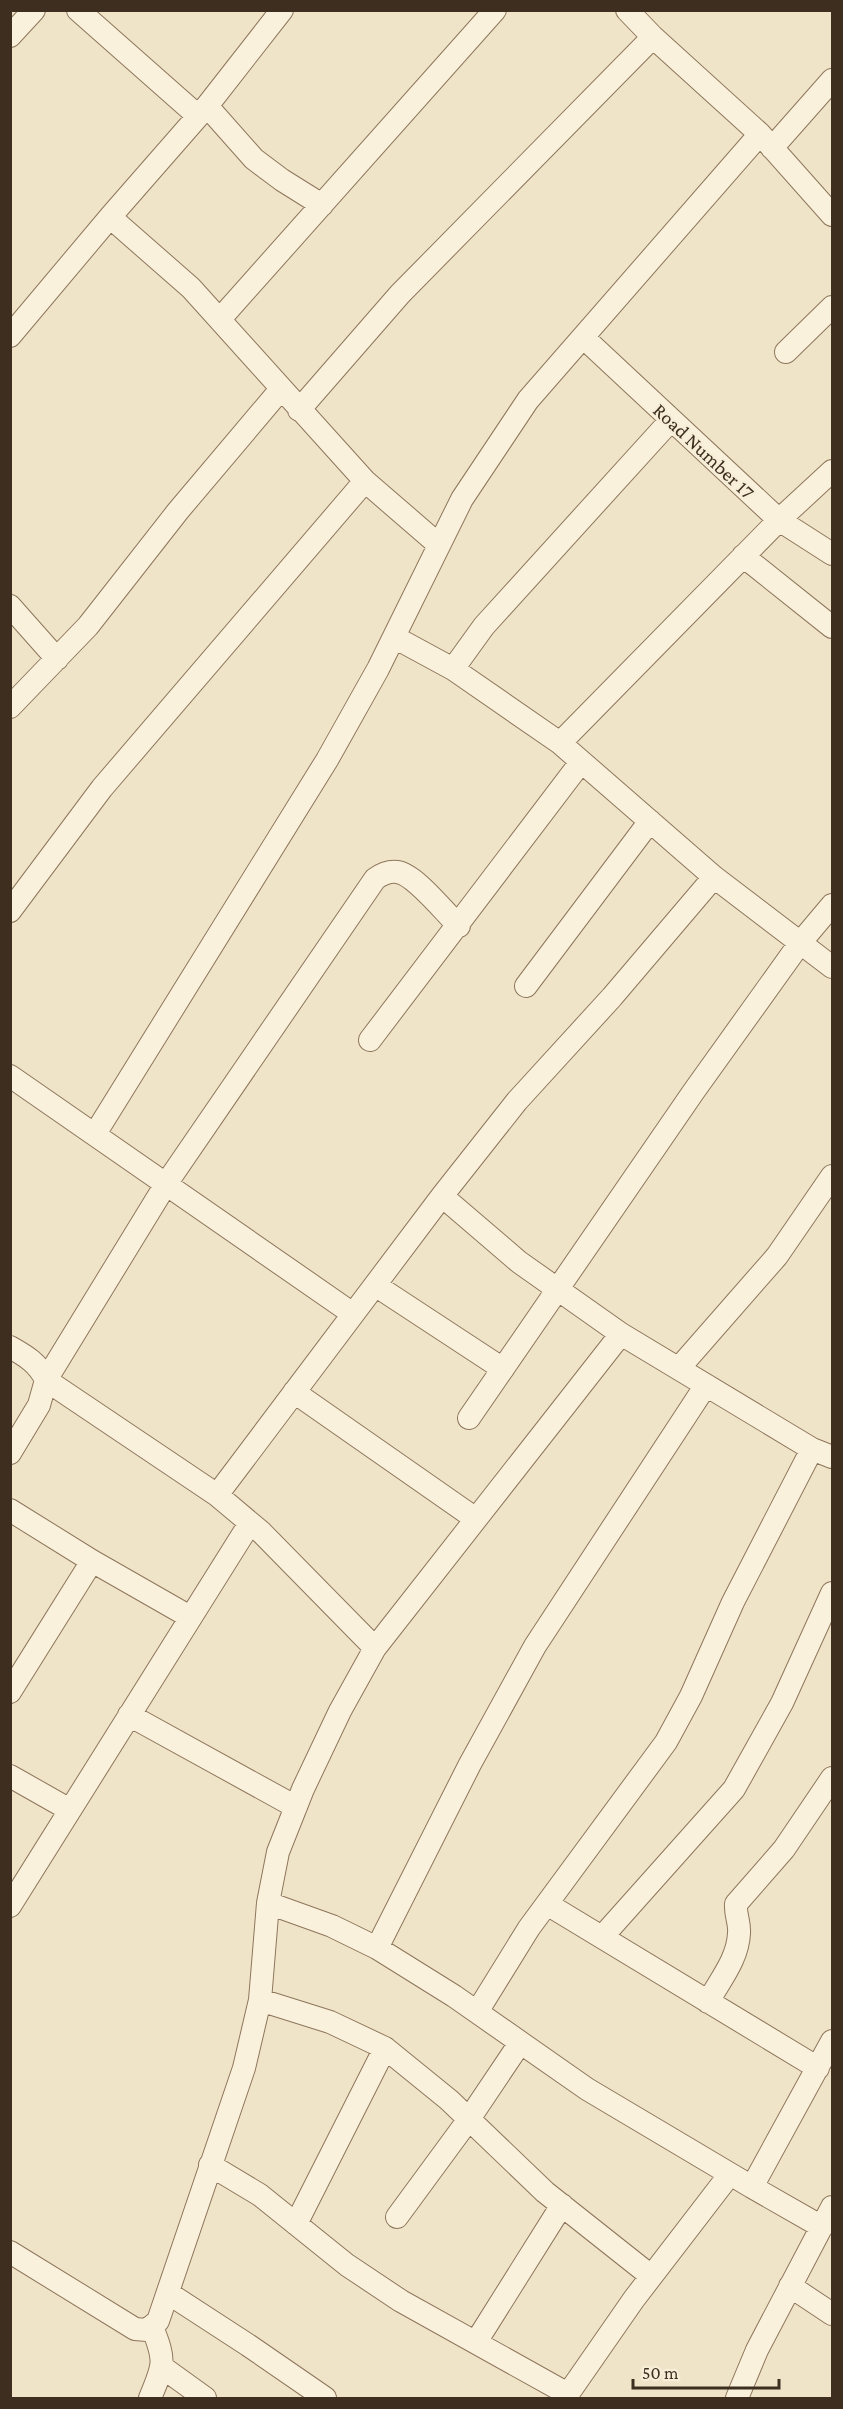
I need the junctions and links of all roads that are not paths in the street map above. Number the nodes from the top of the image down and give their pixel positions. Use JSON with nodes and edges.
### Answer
{"nodes":[{"id":1,"x":34,"y":10,"type":"edge"},
{"id":2,"x":78,"y":10,"type":"edge"},
{"id":3,"x":282,"y":10,"type":"edge"},
{"id":4,"x":495,"y":10,"type":"edge"},
{"id":5,"x":627,"y":10,"type":"edge"},
{"id":6,"x":10,"y":36,"type":"edge"},
{"id":7,"x":653,"y":37,"type":"junction"},
{"id":8,"x":832,"y":80,"type":"edge"},
{"id":9,"x":202,"y":111,"type":"junction"},
{"id":10,"x":766,"y":141,"type":"junction"},
{"id":11,"x":322,"y":205,"type":"junction"},
{"id":12,"x":832,"y":215,"type":"edge"},
{"id":13,"x":110,"y":217,"type":"junction"},
{"id":14,"x":832,"y":307,"type":"edge"},
{"id":15,"x":220,"y":319,"type":"junction"},
{"id":16,"x":10,"y":336,"type":"edge"},
{"id":17,"x":584,"y":338,"type":"junction"},
{"id":18,"x":786,"y":352,"type":"dead end"},
{"id":19,"x":281,"y":389,"type":"junction"},
{"id":20,"x":299,"y":410,"type":"junction"},
{"id":21,"x":671,"y":420,"type":"junction"},
{"id":22,"x":832,"y":471,"type":"edge"},
{"id":23,"x":365,"y":481,"type":"junction"},
{"id":24,"x":779,"y":520,"type":"junction"},
{"id":25,"x":439,"y":545,"type":"junction"},
{"id":26,"x":832,"y":554,"type":"edge"},
{"id":27,"x":743,"y":556,"type":"junction"},
{"id":28,"x":10,"y":606,"type":"edge"},
{"id":29,"x":832,"y":627,"type":"edge"},
{"id":30,"x":394,"y":637,"type":"junction"},
{"id":31,"x":57,"y":659,"type":"junction"},
{"id":32,"x":453,"y":669,"type":"junction"},
{"id":33,"x":11,"y":707,"type":"edge"},
{"id":34,"x":560,"y":743,"type":"junction"},
{"id":35,"x":581,"y":762,"type":"junction"},
{"id":36,"x":650,"y":821,"type":"junction"},
{"id":37,"x":714,"y":878,"type":"junction"},
{"id":38,"x":832,"y":905,"type":"edge"},
{"id":39,"x":10,"y":911,"type":"edge"},
{"id":40,"x":459,"y":927,"type":"junction"},
{"id":41,"x":800,"y":943,"type":"junction"},
{"id":42,"x":832,"y":967,"type":"edge"},
{"id":43,"x":526,"y":986,"type":"dead end"},
{"id":44,"x":370,"y":1040,"type":"dead end"},
{"id":45,"x":10,"y":1077,"type":"edge"},
{"id":46,"x":95,"y":1134,"type":"junction"},
{"id":47,"x":832,"y":1176,"type":"edge"},
{"id":48,"x":166,"y":1184,"type":"junction"},
{"id":49,"x":442,"y":1196,"type":"junction"},
{"id":50,"x":375,"y":1285,"type":"junction"},
{"id":51,"x":558,"y":1291,"type":"junction"},
{"id":52,"x":353,"y":1314,"type":"junction"},
{"id":53,"x":621,"y":1334,"type":"junction"},
{"id":54,"x":10,"y":1347,"type":"edge"},
{"id":55,"x":679,"y":1368,"type":"junction"},
{"id":56,"x":503,"y":1369,"type":"junction"},
{"id":57,"x":46,"y":1380,"type":"junction"},
{"id":58,"x":706,"y":1385,"type":"junction"},
{"id":59,"x":294,"y":1392,"type":"junction"},
{"id":60,"x":469,"y":1418,"type":"dead end"},
{"id":61,"x":10,"y":1453,"type":"edge"},
{"id":62,"x":822,"y":1453,"type":"edge"},
{"id":63,"x":217,"y":1495,"type":"junction"},
{"id":64,"x":10,"y":1510,"type":"edge"},
{"id":65,"x":476,"y":1519,"type":"junction"},
{"id":66,"x":249,"y":1523,"type":"junction"},
{"id":67,"x":92,"y":1561,"type":"junction"},
{"id":68,"x":832,"y":1593,"type":"edge"},
{"id":69,"x":190,"y":1617,"type":"junction"},
{"id":70,"x":375,"y":1648,"type":"junction"},
{"id":71,"x":10,"y":1692,"type":"edge"},
{"id":72,"x":129,"y":1715,"type":"junction"},
{"id":73,"x":10,"y":1776,"type":"edge"},
{"id":74,"x":832,"y":1778,"type":"edge"},
{"id":75,"x":296,"y":1807,"type":"junction"},
{"id":76,"x":70,"y":1810,"type":"junction"},
{"id":77,"x":268,"y":1903,"type":"junction"},
{"id":78,"x":547,"y":1904,"type":"junction"},
{"id":79,"x":10,"y":1906,"type":"edge"},
{"id":80,"x":602,"y":1938,"type":"junction"},
{"id":81,"x":377,"y":1948,"type":"junction"},
{"id":82,"x":260,"y":2000,"type":"junction"},
{"id":83,"x":708,"y":2002,"type":"junction"},
{"id":84,"x":477,"y":2012,"type":"junction"},
{"id":85,"x":832,"y":2041,"type":"edge"},
{"id":86,"x":520,"y":2043,"type":"junction"},
{"id":87,"x":385,"y":2048,"type":"junction"},
{"id":88,"x":818,"y":2068,"type":"junction"},
{"id":89,"x":469,"y":2119,"type":"junction"},
{"id":90,"x":210,"y":2165,"type":"junction"},
{"id":91,"x":730,"y":2174,"type":"junction"},
{"id":92,"x":752,"y":2187,"type":"junction"},
{"id":93,"x":562,"y":2205,"type":"junction"},
{"id":94,"x":832,"y":2207,"type":"edge"},
{"id":95,"x":397,"y":2217,"type":"dead end"},
{"id":96,"x":296,"y":2224,"type":"junction"},
{"id":97,"x":822,"y":2227,"type":"junction"},
{"id":98,"x":10,"y":2252,"type":"edge"},
{"id":99,"x":651,"y":2276,"type":"junction"},
{"id":100,"x":790,"y":2286,"type":"junction"},
{"id":101,"x":168,"y":2293,"type":"junction"},
{"id":102,"x":832,"y":2314,"type":"edge"},
{"id":103,"x":152,"y":2327,"type":"junction"},
{"id":104,"x":476,"y":2342,"type":"junction"},
{"id":105,"x":162,"y":2367,"type":"junction"},
{"id":106,"x":567,"y":2397,"type":"edge"},
{"id":107,"x":150,"y":2398,"type":"edge"},
{"id":108,"x":205,"y":2398,"type":"edge"},
{"id":109,"x":325,"y":2398,"type":"edge"},
{"id":110,"x":737,"y":2398,"type":"edge"}],
"edges":[{"from":1,"to":6,"type":"street"},
{"from":2,"to":9,"type":"street"},
{"from":3,"to":9,"type":"street"},
{"from":4,"to":11,"type":"street"},
{"from":5,"to":7,"type":"street"},
{"from":7,"to":10,"type":"street"},
{"from":7,"to":20,"type":"street"},
{"from":8,"to":10,"type":"street"},
{"from":9,"to":11,"type":"street"},
{"from":9,"to":13,"type":"street"},
{"from":10,"to":12,"type":"street"},
{"from":10,"to":17,"type":"street"},
{"from":11,"to":15,"type":"street"},
{"from":13,"to":15,"type":"street"},
{"from":13,"to":16,"type":"street"},
{"from":14,"to":18,"type":"street"},
{"from":15,"to":19,"type":"street"},
{"from":17,"to":21,"type":"street","name":"Road Number 17"},
{"from":17,"to":25,"type":"street"},
{"from":19,"to":20,"type":"street"},
{"from":19,"to":31,"type":"street"},
{"from":20,"to":23,"type":"street"},
{"from":21,"to":24,"type":"street","name":"Road Number 17"},
{"from":21,"to":32,"type":"street"},
{"from":22,"to":24,"type":"street"},
{"from":23,"to":25,"type":"street"},
{"from":23,"to":39,"type":"street"},
{"from":24,"to":26,"type":"street","name":"Road Number 17"},
{"from":24,"to":27,"type":"street"},
{"from":25,"to":30,"type":"street"},
{"from":27,"to":29,"type":"street"},
{"from":27,"to":34,"type":"street"},
{"from":28,"to":31,"type":"street"},
{"from":30,"to":32,"type":"street"},
{"from":30,"to":46,"type":"street"},
{"from":31,"to":33,"type":"street"},
{"from":32,"to":34,"type":"street"},
{"from":34,"to":35,"type":"street"},
{"from":35,"to":36,"type":"street"},
{"from":35,"to":40,"type":"street"},
{"from":36,"to":37,"type":"street"},
{"from":36,"to":43,"type":"street"},
{"from":37,"to":41,"type":"street"},
{"from":37,"to":49,"type":"street"},
{"from":38,"to":41,"type":"street"},
{"from":40,"to":44,"type":"street"},
{"from":40,"to":48,"type":"street"},
{"from":41,"to":42,"type":"street"},
{"from":41,"to":51,"type":"street"},
{"from":45,"to":46,"type":"street"},
{"from":46,"to":48,"type":"street"},
{"from":47,"to":55,"type":"street"},
{"from":48,"to":52,"type":"street"},
{"from":48,"to":57,"type":"street"},
{"from":49,"to":50,"type":"street"},
{"from":49,"to":51,"type":"street"},
{"from":50,"to":52,"type":"street"},
{"from":50,"to":56,"type":"street"},
{"from":51,"to":53,"type":"street"},
{"from":51,"to":56,"type":"street"},
{"from":52,"to":59,"type":"street"},
{"from":53,"to":55,"type":"street"},
{"from":53,"to":65,"type":"street"},
{"from":54,"to":57,"type":"street"},
{"from":55,"to":58,"type":"street"},
{"from":56,"to":60,"type":"street"},
{"from":57,"to":61,"type":"street"},
{"from":57,"to":63,"type":"street"},
{"from":58,"to":62,"type":"street"},
{"from":58,"to":81,"type":"street"},
{"from":59,"to":63,"type":"street"},
{"from":59,"to":65,"type":"street"},
{"from":62,"to":78,"type":"street"},
{"from":63,"to":66,"type":"street"},
{"from":64,"to":67,"type":"street"},
{"from":65,"to":70,"type":"street"},
{"from":66,"to":69,"type":"street"},
{"from":66,"to":70,"type":"street"},
{"from":67,"to":69,"type":"street"},
{"from":67,"to":71,"type":"street"},
{"from":68,"to":80,"type":"street"},
{"from":69,"to":72,"type":"street"},
{"from":70,"to":75,"type":"street"},
{"from":72,"to":75,"type":"street"},
{"from":72,"to":76,"type":"street"},
{"from":73,"to":76,"type":"street"},
{"from":74,"to":83,"type":"street"},
{"from":75,"to":77,"type":"street"},
{"from":76,"to":79,"type":"street"},
{"from":77,"to":81,"type":"street"},
{"from":77,"to":82,"type":"street"},
{"from":78,"to":80,"type":"street"},
{"from":78,"to":84,"type":"street"},
{"from":80,"to":83,"type":"street"},
{"from":81,"to":84,"type":"street"},
{"from":82,"to":87,"type":"street"},
{"from":82,"to":90,"type":"street"},
{"from":83,"to":88,"type":"street"},
{"from":84,"to":86,"type":"street"},
{"from":85,"to":88,"type":"street"},
{"from":86,"to":89,"type":"street"},
{"from":86,"to":91,"type":"street"},
{"from":87,"to":89,"type":"street"},
{"from":87,"to":96,"type":"street"},
{"from":88,"to":92,"type":"street"},
{"from":89,"to":93,"type":"street"},
{"from":89,"to":95,"type":"street"},
{"from":90,"to":96,"type":"street"},
{"from":90,"to":101,"type":"street"},
{"from":91,"to":92,"type":"street"},
{"from":91,"to":99,"type":"street"},
{"from":92,"to":97,"type":"street"},
{"from":93,"to":99,"type":"street"},
{"from":93,"to":104,"type":"street"},
{"from":94,"to":97,"type":"street"},
{"from":96,"to":104,"type":"street"},
{"from":97,"to":100,"type":"street"},
{"from":98,"to":103,"type":"street"},
{"from":99,"to":106,"type":"street"},
{"from":100,"to":102,"type":"street"},
{"from":100,"to":110,"type":"street"},
{"from":101,"to":103,"type":"street"},
{"from":101,"to":109,"type":"street"},
{"from":103,"to":105,"type":"street"},
{"from":104,"to":106,"type":"street"},
{"from":105,"to":107,"type":"street"},
{"from":105,"to":108,"type":"street"}]}
